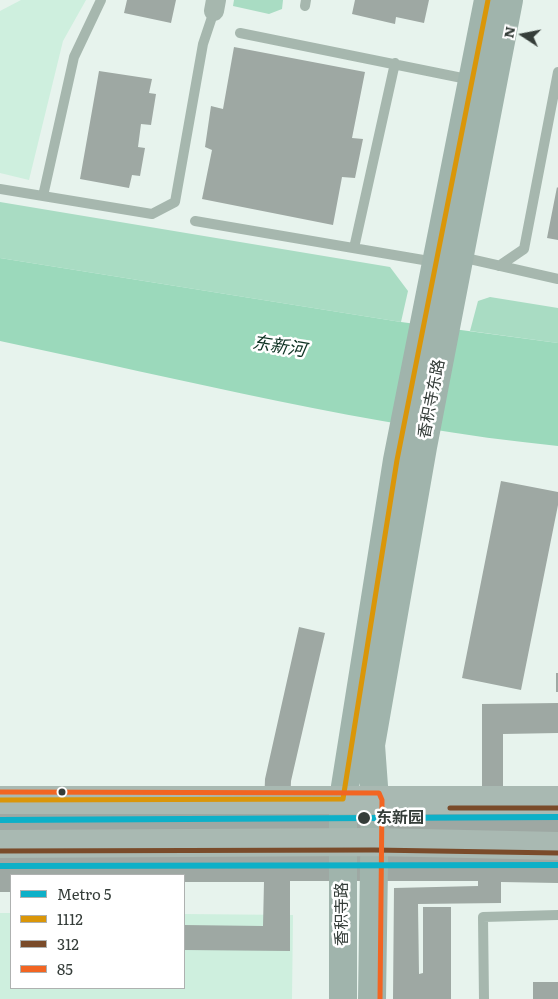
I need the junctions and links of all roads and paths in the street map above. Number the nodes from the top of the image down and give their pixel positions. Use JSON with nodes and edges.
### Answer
{"nodes":[{"id":1,"x":101,"y":0,"type":"edge"},
{"id":2,"x":488,"y":0,"type":"edge"},
{"id":3,"x":509,"y":0,"type":"edge"},
{"id":4,"x":215,"y":6,"type":"edge"},
{"id":5,"x":240,"y":33,"type":"dead end"},
{"id":6,"x":395,"y":63,"type":"junction"},
{"id":7,"x":558,"y":72,"type":"edge"},
{"id":8,"x":472,"y":80,"type":"junction"},
{"id":9,"x":0,"y":189,"type":"edge"},
{"id":10,"x":43,"y":196,"type":"junction"},
{"id":11,"x":195,"y":221,"type":"dead end"},
{"id":12,"x":354,"y":248,"type":"junction"},
{"id":13,"x":448,"y":260,"type":"junction"},
{"id":14,"x":499,"y":266,"type":"junction"},
{"id":15,"x":558,"y":279,"type":"edge"},
{"id":16,"x":408,"y":463,"type":"junction"},
{"id":17,"x":0,"y":800,"type":"edge"},
{"id":18,"x":343,"y":800,"type":"junction"},
{"id":19,"x":375,"y":800,"type":"junction"},
{"id":20,"x":558,"y":800,"type":"edge"},
{"id":21,"x":374,"y":842,"type":"junction"},
{"id":22,"x":0,"y":844,"type":"edge"},
{"id":23,"x":342,"y":844,"type":"junction"},
{"id":24,"x":558,"y":846,"type":"edge"},
{"id":25,"x":558,"y":915,"type":"edge"},
{"id":26,"x":343,"y":999,"type":"edge"},
{"id":27,"x":372,"y":999,"type":"edge"},
{"id":28,"x":484,"y":999,"type":"edge"}],
"edges":[{"from":1,"to":10,"type":"lane"},
{"from":2,"to":8,"type":"main road","name":"香积寺东路"},
{"from":3,"to":13,"type":"main road","name":"香积寺东路"},
{"from":4,"to":10,"type":"lane"},
{"from":5,"to":6,"type":"lane"},
{"from":6,"to":8,"type":"lane"},
{"from":6,"to":12,"type":"lane"},
{"from":7,"to":14,"type":"lane"},
{"from":8,"to":13,"type":"main road","name":"香积寺东路"},
{"from":9,"to":10,"type":"lane"},
{"from":11,"to":12,"type":"lane"},
{"from":12,"to":13,"type":"lane"},
{"from":13,"to":14,"type":"lane"},
{"from":13,"to":16,"type":"main road","name":"香积寺东路"},
{"from":14,"to":15,"type":"lane"},
{"from":16,"to":18,"type":"main road","name":"香积寺东路"},
{"from":16,"to":19,"type":"main road","name":"香积寺东路"},
{"from":17,"to":18,"type":"main road"},
{"from":18,"to":19,"type":"main road"},
{"from":18,"to":23,"type":"main road","name":"香积寺路"},
{"from":19,"to":20,"type":"main road"},
{"from":19,"to":21,"type":"main road","name":"香积寺路"},
{"from":21,"to":23,"type":"main road"},
{"from":21,"to":24,"type":"main road"},
{"from":21,"to":27,"type":"main road","name":"香积寺路"},
{"from":22,"to":23,"type":"main road"},
{"from":23,"to":26,"type":"main road","name":"香积寺路"},
{"from":25,"to":28,"type":"lane"}]}
